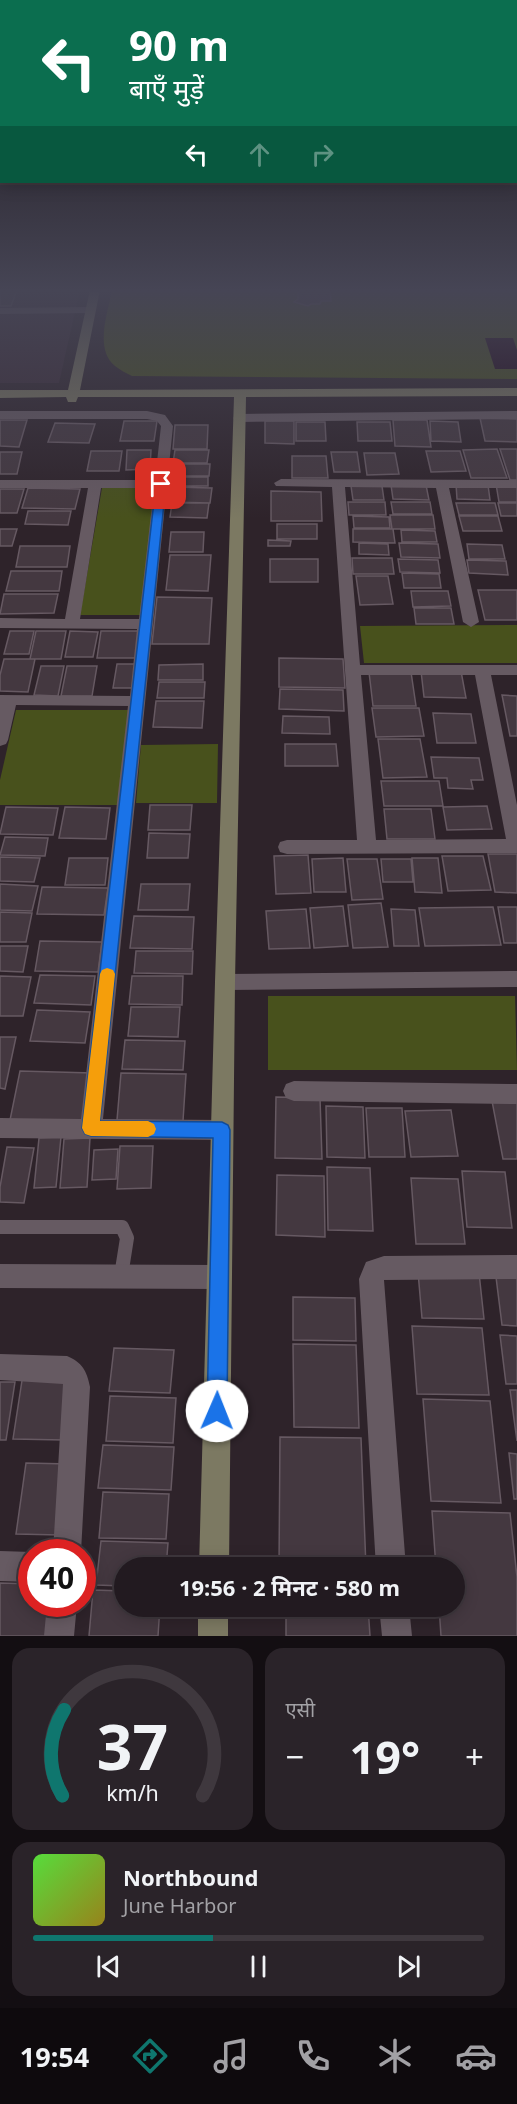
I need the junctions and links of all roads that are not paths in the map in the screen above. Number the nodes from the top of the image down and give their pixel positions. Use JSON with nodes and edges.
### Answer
{"nodes":[{"id":1,"x":79,"y":366,"type":"edge"},
{"id":2,"x":517,"y":392,"type":"edge"},
{"id":3,"x":0,"y":394,"type":"edge"},
{"id":4,"x":72,"y":396,"type":"junction"},
{"id":5,"x":240,"y":396,"type":"junction"},
{"id":6,"x":517,"y":398,"type":"edge"},
{"id":7,"x":0,"y":399,"type":"edge"},
{"id":8,"x":0,"y":415,"type":"edge"},
{"id":9,"x":517,"y":415,"type":"edge"},
{"id":10,"x":239,"y":418,"type":"junction"},
{"id":11,"x":281,"y":483,"type":"dead end"},
{"id":12,"x":338,"y":483,"type":"junction"},
{"id":13,"x":442,"y":483,"type":"junction"},
{"id":14,"x":0,"y":484,"type":"edge"},
{"id":15,"x":95,"y":484,"type":"junction"},
{"id":16,"x":161,"y":484,"type":"junction"},
{"id":17,"x":517,"y":484,"type":"edge"},
{"id":18,"x":471,"y":622,"type":"dead end"},
{"id":19,"x":0,"y":623,"type":"edge"},
{"id":20,"x":72,"y":623,"type":"junction"},
{"id":21,"x":146,"y":624,"type":"junction"},
{"id":22,"x":353,"y":670,"type":"junction"},
{"id":23,"x":482,"y":670,"type":"junction"},
{"id":24,"x":517,"y":670,"type":"edge"},
{"id":25,"x":5,"y":700,"type":"edge"},
{"id":26,"x":137,"y":701,"type":"junction"},
{"id":27,"x":0,"y":740,"type":"edge"},
{"id":28,"x":517,"y":846,"type":"edge"},
{"id":29,"x":287,"y":847,"type":"dead end"},
{"id":30,"x":367,"y":847,"type":"junction"},
{"id":31,"x":517,"y":979,"type":"edge"},
{"id":32,"x":225,"y":982,"type":"junction"},
{"id":33,"x":294,"y":1091,"type":"dead end"},
{"id":34,"x":517,"y":1094,"type":"edge"},
{"id":35,"x":0,"y":1128,"type":"edge"},
{"id":36,"x":91,"y":1128,"type":"junction"},
{"id":37,"x":222,"y":1130,"type":"junction"},
{"id":38,"x":0,"y":1227,"type":"edge"},
{"id":39,"x":517,"y":1267,"type":"edge"},
{"id":40,"x":0,"y":1275,"type":"edge"},
{"id":41,"x":121,"y":1276,"type":"junction"},
{"id":42,"x":219,"y":1276,"type":"junction"},
{"id":43,"x":0,"y":1367,"type":"edge"},
{"id":44,"x":68,"y":1539,"type":"edge"},
{"id":45,"x":214,"y":1557,"type":"edge"},
{"id":46,"x":391,"y":1557,"type":"edge"},
{"id":47,"x":0,"y":1566,"type":"edge"},
{"id":48,"x":18,"y":1567,"type":"edge"},
{"id":49,"x":61,"y":1617,"type":"edge"},
{"id":50,"x":213,"y":1617,"type":"edge"},
{"id":51,"x":395,"y":1617,"type":"edge"},
{"id":52,"x":59,"y":1636,"type":"edge"},
{"id":53,"x":213,"y":1636,"type":"edge"},
{"id":54,"x":397,"y":1636,"type":"edge"}],
"edges":[{"from":1,"to":4,"type":"street"},
{"from":2,"to":5,"type":"street"},
{"from":3,"to":4,"type":"street"},
{"from":4,"to":5,"type":"street"},
{"from":4,"to":7,"type":"street"},
{"from":5,"to":6,"type":"street"},
{"from":5,"to":10,"type":"street"},
{"from":8,"to":16,"type":"street"},
{"from":9,"to":10,"type":"street"},
{"from":10,"to":32,"type":"street"},
{"from":11,"to":12,"type":"street"},
{"from":12,"to":13,"type":"street"},
{"from":12,"to":22,"type":"street"},
{"from":13,"to":17,"type":"street"},
{"from":13,"to":18,"type":"street"},
{"from":14,"to":15,"type":"street"},
{"from":15,"to":16,"type":"street"},
{"from":15,"to":20,"type":"street"},
{"from":16,"to":21,"type":"street"},
{"from":19,"to":20,"type":"street"},
{"from":20,"to":21,"type":"street"},
{"from":21,"to":26,"type":"street"},
{"from":22,"to":23,"type":"street"},
{"from":22,"to":30,"type":"street"},
{"from":23,"to":24,"type":"street"},
{"from":23,"to":28,"type":"street"},
{"from":25,"to":26,"type":"street"},
{"from":25,"to":27,"type":"street"},
{"from":26,"to":36,"type":"street"},
{"from":28,"to":30,"type":"street"},
{"from":29,"to":30,"type":"street"},
{"from":31,"to":32,"type":"street"},
{"from":32,"to":37,"type":"street"},
{"from":33,"to":34,"type":"street"},
{"from":35,"to":36,"type":"street"},
{"from":36,"to":37,"type":"street"},
{"from":37,"to":42,"type":"street"},
{"from":38,"to":41,"type":"lane"},
{"from":39,"to":46,"type":"street"},
{"from":40,"to":41,"type":"street"},
{"from":41,"to":42,"type":"street"},
{"from":42,"to":45,"type":"street"},
{"from":43,"to":44,"type":"street"},
{"from":47,"to":48,"type":"street"},
{"from":49,"to":52,"type":"street"},
{"from":50,"to":53,"type":"street"},
{"from":51,"to":54,"type":"street"}]}
